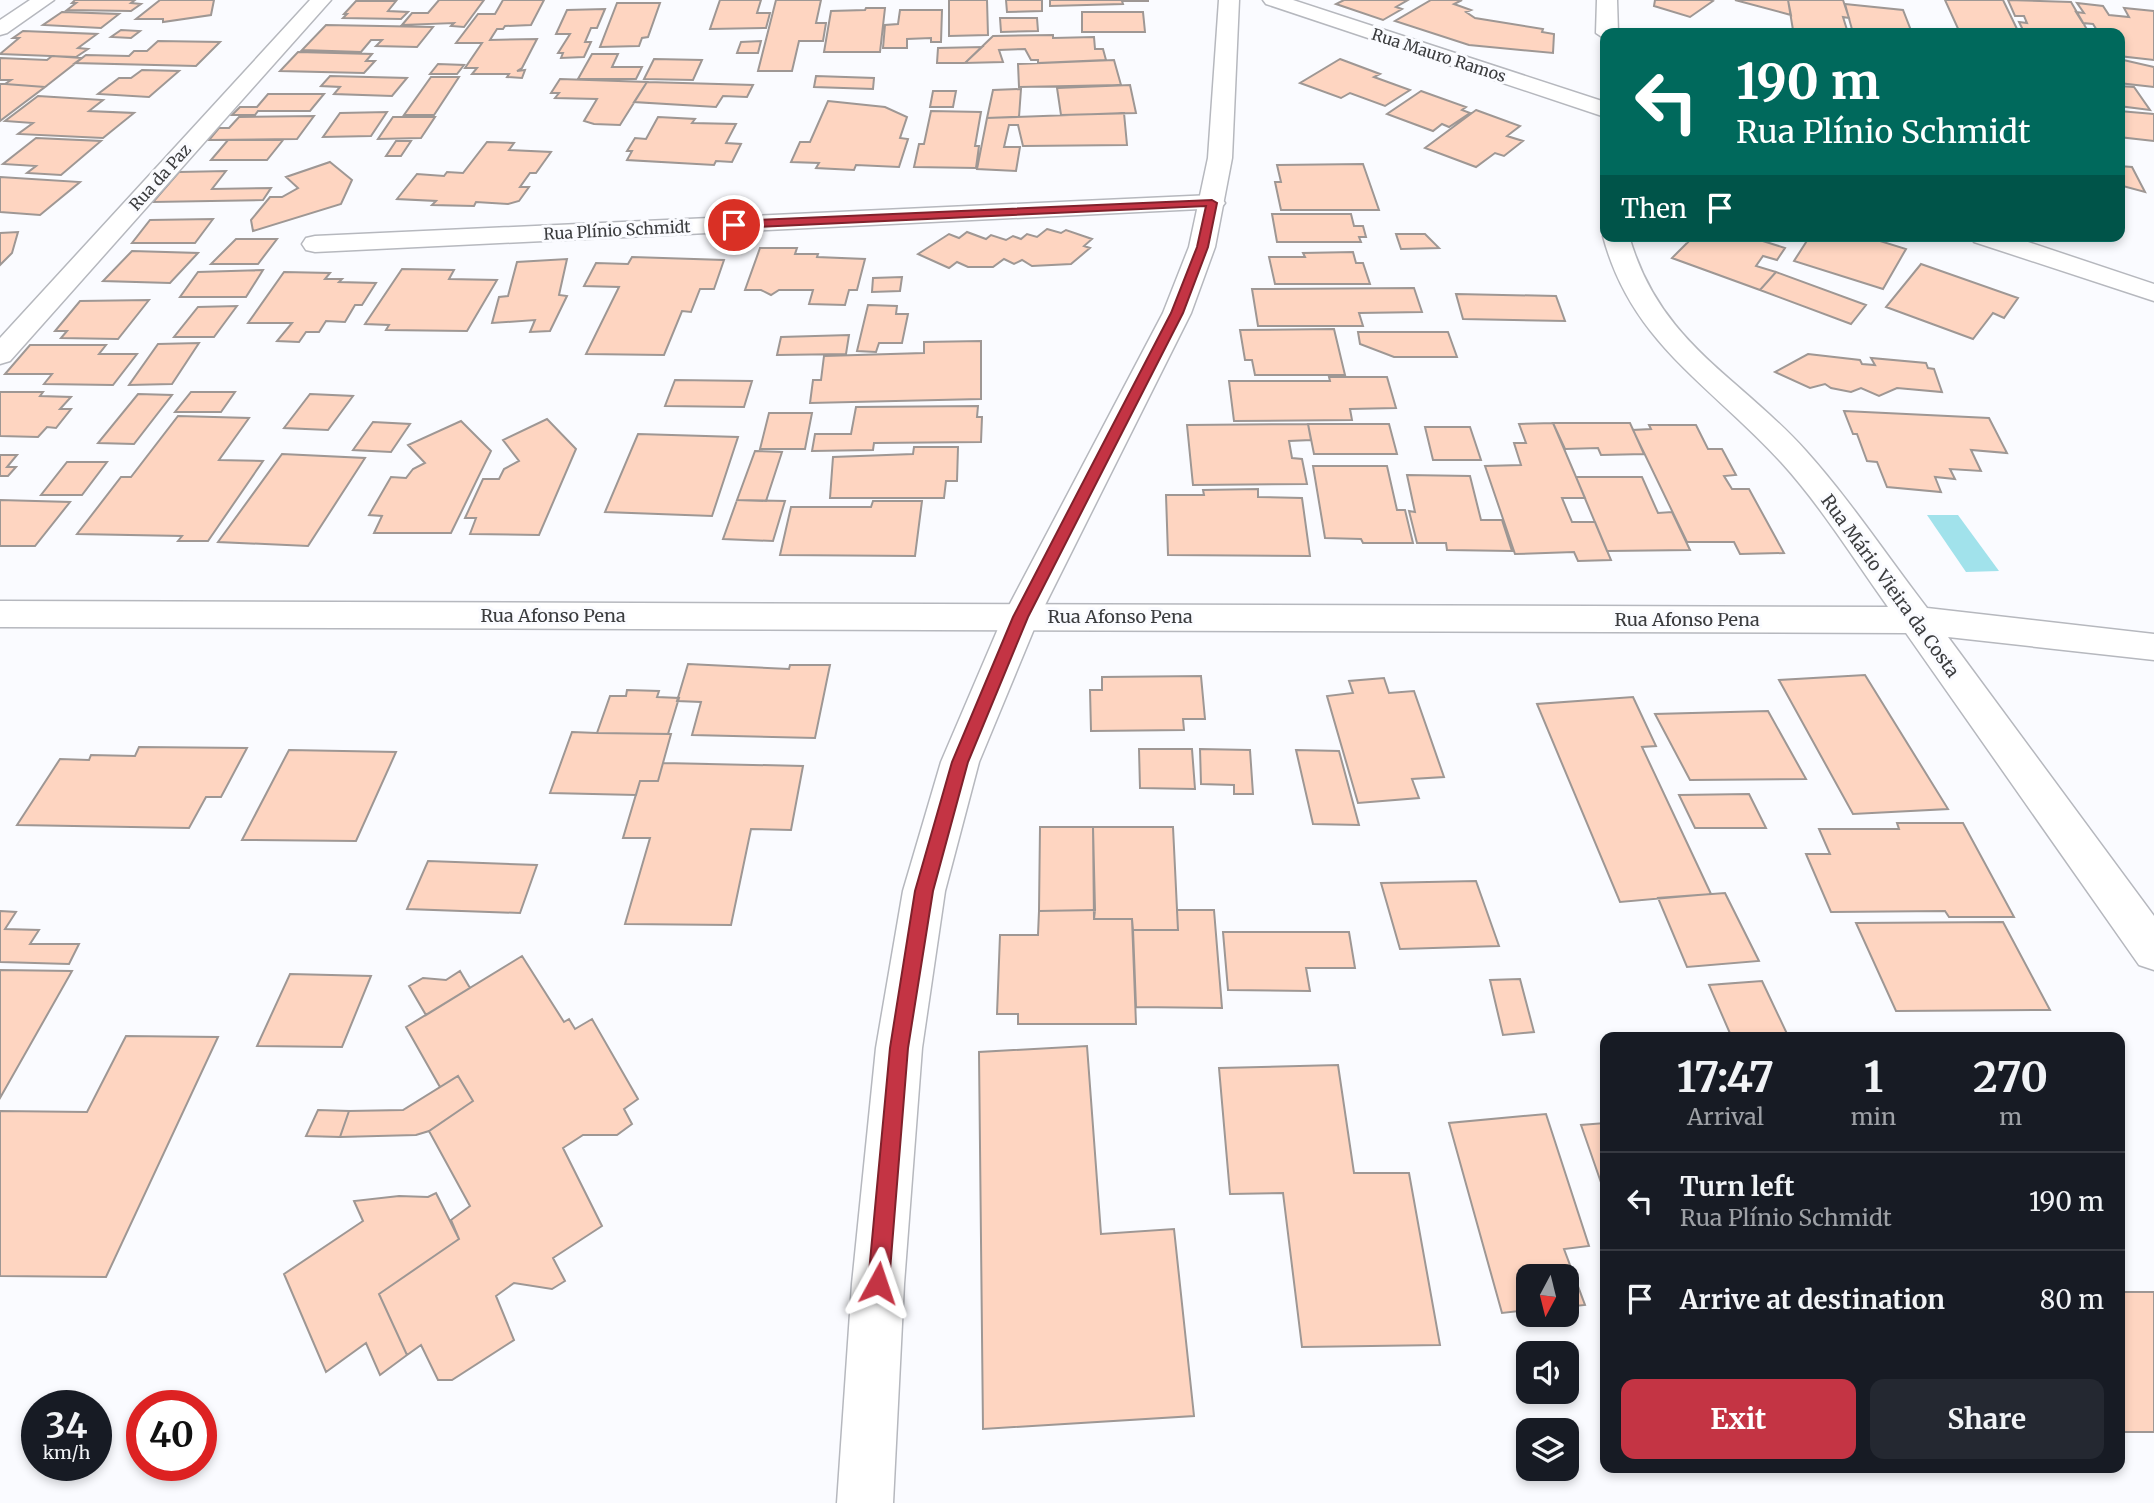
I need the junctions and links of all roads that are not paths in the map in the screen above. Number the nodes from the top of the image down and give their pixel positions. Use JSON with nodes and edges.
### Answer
{"nodes":[{"id":1,"x":44,"y":0,"type":"edge"},
{"id":2,"x":321,"y":0,"type":"edge"},
{"id":3,"x":1228,"y":0,"type":"edge"},
{"id":4,"x":1273,"y":0,"type":"edge"},
{"id":5,"x":1607,"y":0,"type":"edge"},
{"id":6,"x":1607,"y":28,"type":"edge"},
{"id":7,"x":0,"y":29,"type":"edge"},
{"id":8,"x":1600,"y":108,"type":"edge"},
{"id":9,"x":1212,"y":203,"type":"junction"},
{"id":10,"x":1618,"y":242,"type":"edge"},
{"id":11,"x":2001,"y":242,"type":"edge"},
{"id":12,"x":315,"y":244,"type":"dead end"},
{"id":13,"x":2154,"y":293,"type":"edge"},
{"id":14,"x":0,"y":355,"type":"edge"},
{"id":15,"x":0,"y":614,"type":"edge"},
{"id":16,"x":1021,"y":617,"type":"junction"},
{"id":17,"x":1917,"y":620,"type":"junction"},
{"id":18,"x":2154,"y":647,"type":"edge"},
{"id":19,"x":2154,"y":951,"type":"edge"},
{"id":20,"x":865,"y":1503,"type":"edge"}],
"edges":[{"from":1,"to":7,"type":"street"},
{"from":2,"to":14,"type":"street","name":"Rua da Paz"},
{"from":3,"to":9,"type":"street"},
{"from":4,"to":8,"type":"street","name":"Rua Mauro Ramos"},
{"from":5,"to":6,"type":"street"},
{"from":9,"to":12,"type":"street","name":"Rua Plínio Schmidt"},
{"from":9,"to":16,"type":"street"},
{"from":10,"to":17,"type":"street","name":"Rua Mário Vieira da Costa"},
{"from":11,"to":13,"type":"street"},
{"from":15,"to":16,"type":"street","name":"Rua Afonso Pena"},
{"from":16,"to":17,"type":"street","name":"Rua Afonso Pena"},
{"from":16,"to":20,"type":"street"},
{"from":17,"to":18,"type":"street","name":"Rua Afonso Pena"},
{"from":17,"to":19,"type":"street","name":"Rua Mário Vieira da Costa"}]}
